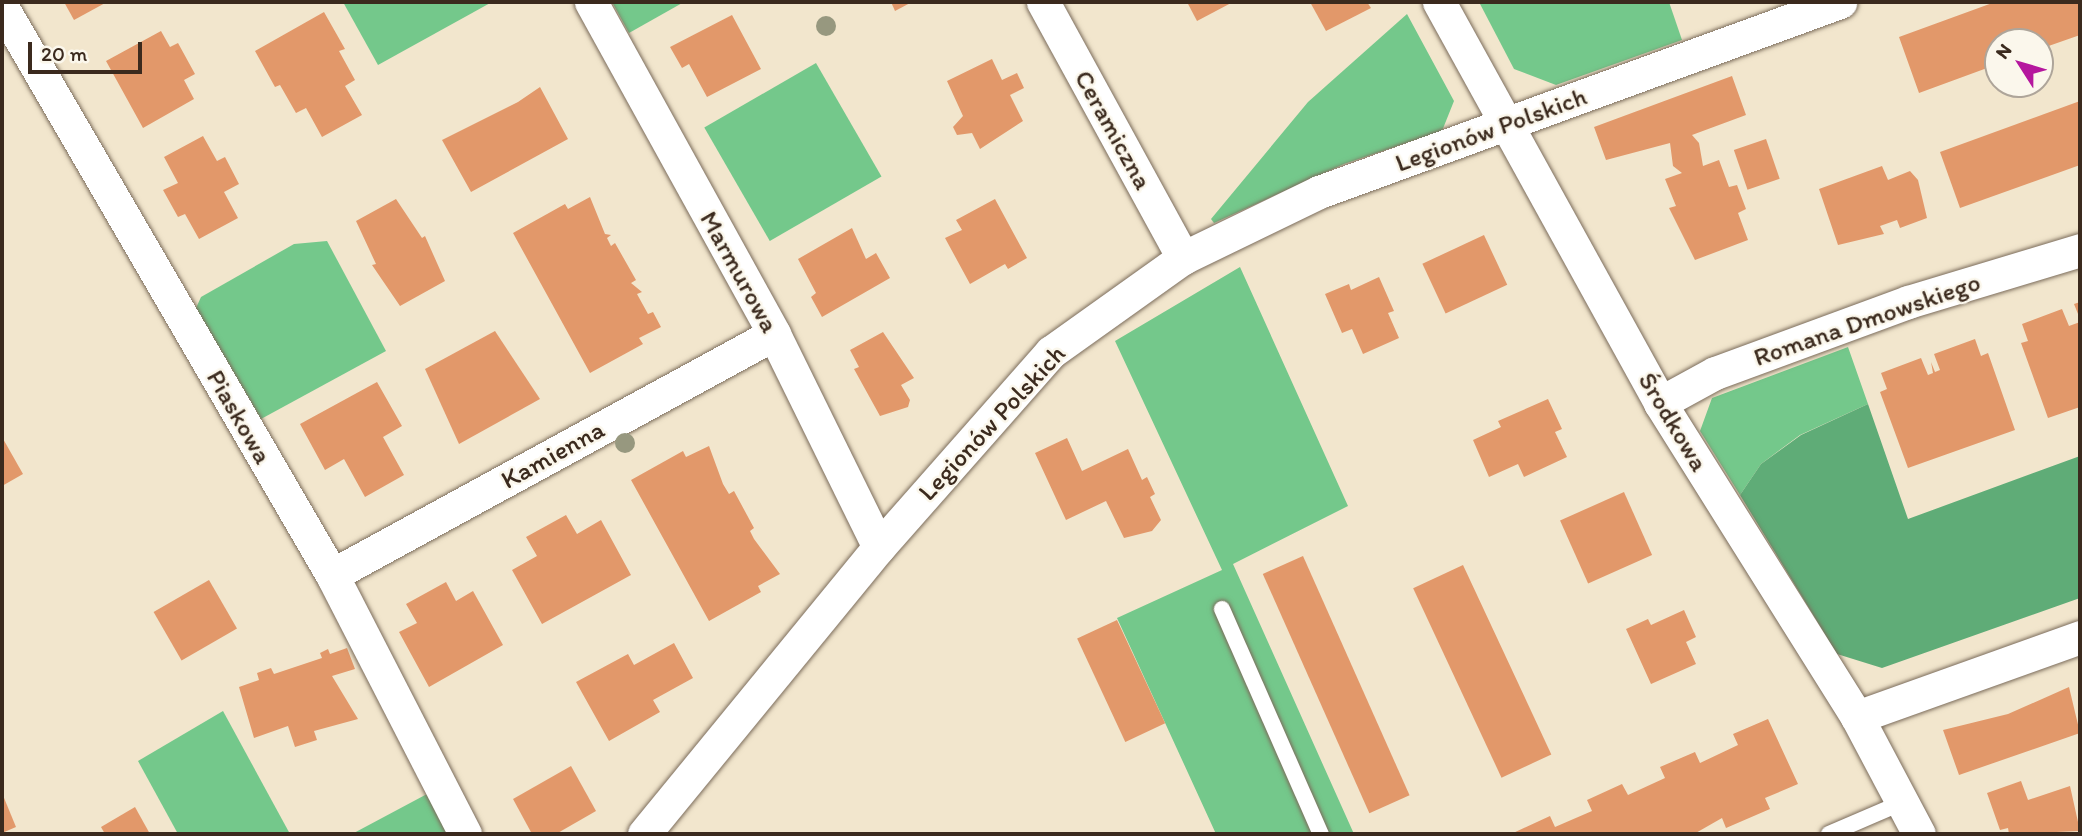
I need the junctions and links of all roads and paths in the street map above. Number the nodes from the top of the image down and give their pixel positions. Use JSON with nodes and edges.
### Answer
{"nodes":[{"id":1,"x":591,"y":2,"type":"edge"},
{"id":2,"x":1043,"y":2,"type":"edge"},
{"id":3,"x":1439,"y":2,"type":"edge"},
{"id":4,"x":1840,"y":2,"type":"edge"},
{"id":5,"x":2,"y":7,"type":"edge"},
{"id":6,"x":1505,"y":125,"type":"junction"},
{"id":7,"x":2080,"y":250,"type":"edge"},
{"id":8,"x":1183,"y":258,"type":"junction"},
{"id":9,"x":774,"y":334,"type":"junction"},
{"id":10,"x":1660,"y":403,"type":"junction"},
{"id":11,"x":879,"y":547,"type":"junction"},
{"id":12,"x":331,"y":575,"type":"junction"},
{"id":13,"x":1222,"y":609,"type":"dead end"},
{"id":14,"x":2080,"y":637,"type":"edge"},
{"id":15,"x":1857,"y":717,"type":"junction"},
{"id":16,"x":1901,"y":803,"type":"junction"},
{"id":17,"x":464,"y":834,"type":"edge"},
{"id":18,"x":644,"y":834,"type":"edge"},
{"id":19,"x":1321,"y":834,"type":"edge"},
{"id":20,"x":1829,"y":834,"type":"edge"},
{"id":21,"x":1919,"y":834,"type":"edge"}],
"edges":[{"from":1,"to":9,"type":"street","name":"Marmurowa"},
{"from":2,"to":8,"type":"street","name":"Ceramiczna"},
{"from":3,"to":6,"type":"street","name":"Środkowa"},
{"from":4,"to":6,"type":"street","name":"Legionów Polskich"},
{"from":5,"to":12,"type":"street","name":"Piaskowa"},
{"from":6,"to":8,"type":"street","name":"Legionów Polskich"},
{"from":6,"to":10,"type":"street","name":"Środkowa"},
{"from":7,"to":10,"type":"street","name":"Romana Dmowskiego"},
{"from":8,"to":11,"type":"street","name":"Legionów Polskich"},
{"from":9,"to":11,"type":"street","name":"Marmurowa"},
{"from":9,"to":12,"type":"street","name":"Kamienna"},
{"from":10,"to":15,"type":"street","name":"Środkowa"},
{"from":11,"to":18,"type":"street","name":"Legionów Polskich"},
{"from":12,"to":17,"type":"street","name":"Piaskowa"},
{"from":13,"to":19,"type":"lane"},
{"from":14,"to":15,"type":"street"},
{"from":15,"to":16,"type":"street","name":"Środkowa"},
{"from":16,"to":20,"type":"lane"},
{"from":16,"to":21,"type":"street","name":"Środkowa"}]}
